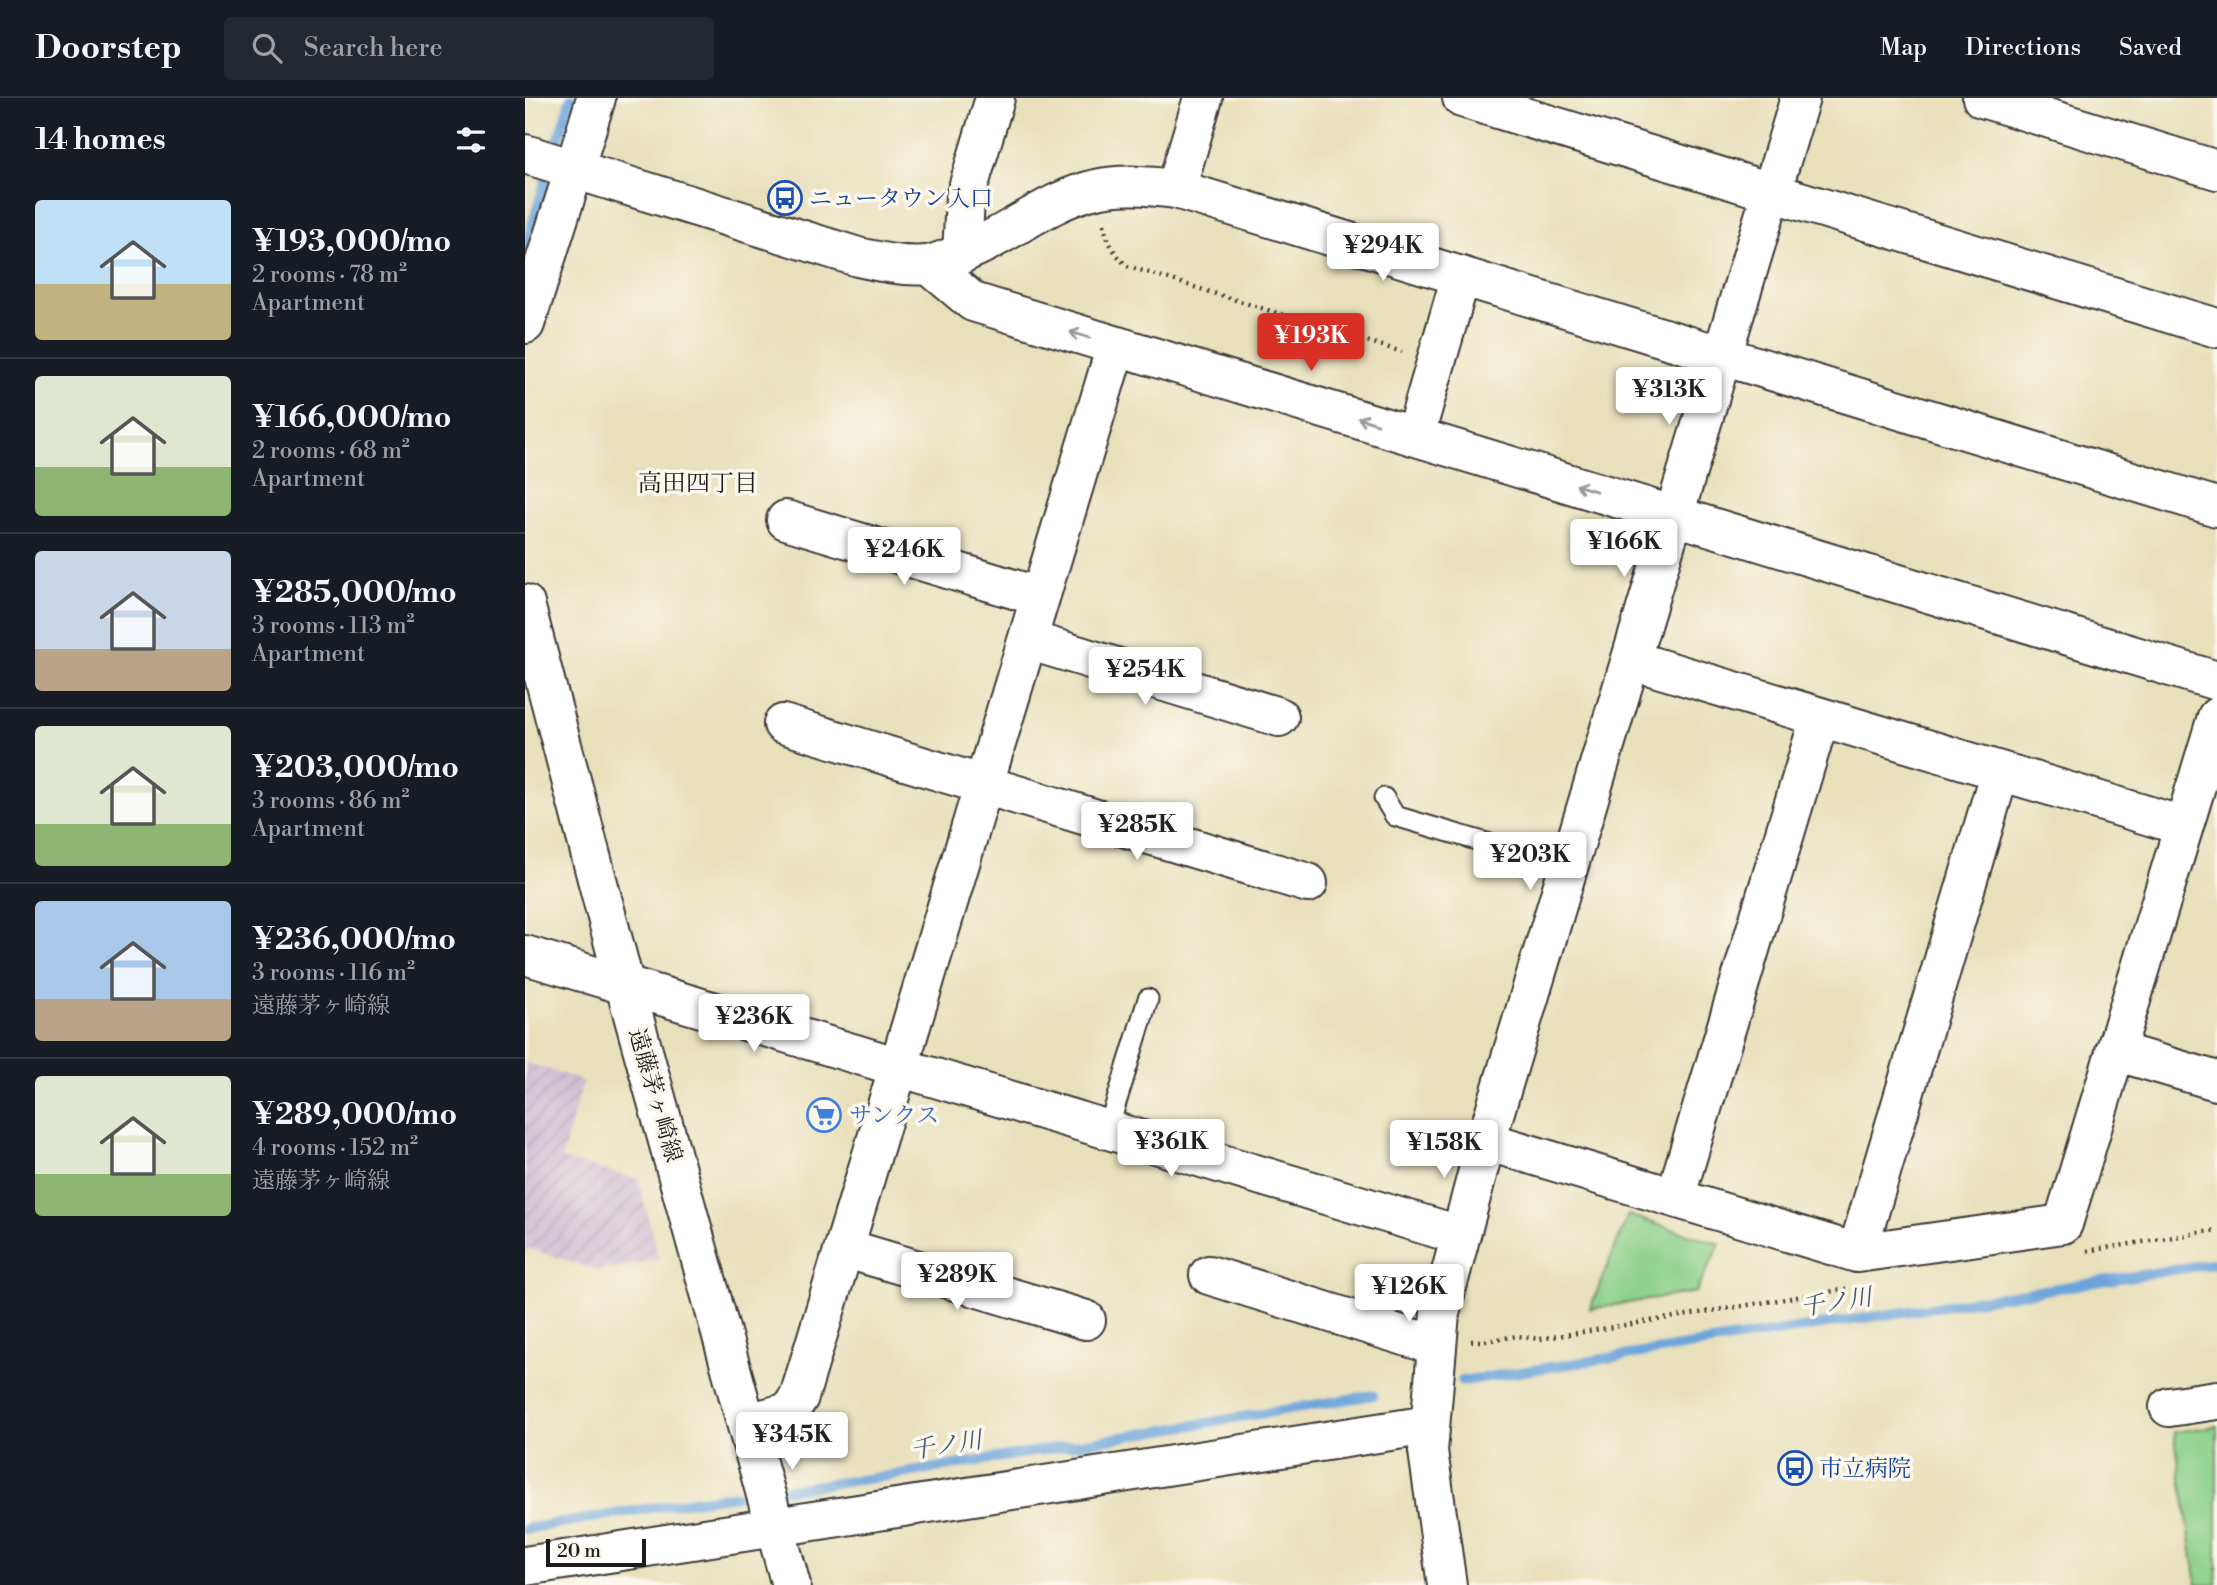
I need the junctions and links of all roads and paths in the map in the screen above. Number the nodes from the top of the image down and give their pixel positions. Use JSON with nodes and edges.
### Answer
{"nodes":[{"id":1,"x":596,"y":98,"type":"edge"},
{"id":2,"x":995,"y":98,"type":"edge"},
{"id":3,"x":1203,"y":98,"type":"edge"},
{"id":4,"x":1462,"y":98,"type":"edge"},
{"id":5,"x":1800,"y":98,"type":"edge"},
{"id":6,"x":1982,"y":98,"type":"edge"},
{"id":7,"x":555,"y":167,"type":"edge"},
{"id":8,"x":2217,"y":170,"type":"edge"},
{"id":9,"x":1098,"y":188,"type":"junction"},
{"id":10,"x":1176,"y":189,"type":"junction"},
{"id":11,"x":1771,"y":193,"type":"junction"},
{"id":12,"x":945,"y":259,"type":"junction"},
{"id":13,"x":1461,"y":276,"type":"junction"},
{"id":14,"x":525,"y":324,"type":"edge"},
{"id":15,"x":2217,"y":328,"type":"edge"},
{"id":16,"x":1116,"y":346,"type":"junction"},
{"id":17,"x":1722,"y":356,"type":"junction"},
{"id":18,"x":1436,"y":362,"type":"junction"},
{"id":19,"x":1415,"y":435,"type":"junction"},
{"id":20,"x":2217,"y":506,"type":"edge"},
{"id":21,"x":1674,"y":515,"type":"junction"},
{"id":22,"x":786,"y":520,"type":"dead end"},
{"id":23,"x":1040,"y":597,"type":"junction"},
{"id":24,"x":525,"y":604,"type":"edge"},
{"id":25,"x":1028,"y":640,"type":"junction"},
{"id":26,"x":1631,"y":660,"type":"junction"},
{"id":27,"x":2217,"y":681,"type":"edge"},
{"id":28,"x":1279,"y":717,"type":"dead end"},
{"id":29,"x":1820,"y":717,"type":"junction"},
{"id":30,"x":2217,"y":717,"type":"edge"},
{"id":31,"x":783,"y":724,"type":"dead end"},
{"id":32,"x":2000,"y":771,"type":"junction"},
{"id":33,"x":983,"y":785,"type":"junction"},
{"id":34,"x":1384,"y":798,"type":"dead end"},
{"id":35,"x":2183,"y":826,"type":"junction"},
{"id":36,"x":1569,"y":867,"type":"junction"},
{"id":37,"x":1308,"y":883,"type":"dead end"},
{"id":38,"x":525,"y":955,"type":"edge"},
{"id":39,"x":625,"y":986,"type":"junction"},
{"id":40,"x":1149,"y":999,"type":"dead end"},
{"id":41,"x":2115,"y":1051,"type":"junction"},
{"id":42,"x":899,"y":1066,"type":"junction"},
{"id":43,"x":2217,"y":1081,"type":"edge"},
{"id":44,"x":1108,"y":1129,"type":"junction"},
{"id":45,"x":1486,"y":1141,"type":"junction"},
{"id":46,"x":1675,"y":1198,"type":"junction"},
{"id":47,"x":2217,"y":1230,"type":"edge"},
{"id":48,"x":1459,"y":1236,"type":"junction"},
{"id":49,"x":844,"y":1248,"type":"junction"},
{"id":50,"x":2079,"y":1252,"type":"dead end"},
{"id":51,"x":1857,"y":1270,"type":"junction"},
{"id":52,"x":1209,"y":1275,"type":"dead end"},
{"id":53,"x":1086,"y":1320,"type":"dead end"},
{"id":54,"x":1437,"y":1343,"type":"junction"},
{"id":55,"x":2217,"y":1399,"type":"edge"},
{"id":56,"x":2169,"y":1407,"type":"dead end"},
{"id":57,"x":1429,"y":1425,"type":"junction"},
{"id":58,"x":751,"y":1438,"type":"junction"},
{"id":59,"x":773,"y":1518,"type":"junction"},
{"id":60,"x":525,"y":1566,"type":"edge"},
{"id":61,"x":791,"y":1585,"type":"edge"},
{"id":62,"x":1447,"y":1585,"type":"edge"}],
"edges":[{"from":1,"to":7,"type":"street"},
{"from":2,"to":12,"type":"street"},
{"from":3,"to":10,"type":"street"},
{"from":4,"to":11,"type":"street"},
{"from":5,"to":11,"type":"street"},
{"from":6,"to":8,"type":"street"},
{"from":7,"to":12,"type":"street"},
{"from":7,"to":14,"type":"street"},
{"from":9,"to":10,"type":"street"},
{"from":9,"to":12,"type":"street"},
{"from":9,"to":18,"type":"path"},
{"from":10,"to":13,"type":"street"},
{"from":11,"to":15,"type":"street"},
{"from":11,"to":17,"type":"street"},
{"from":16,"to":12,"type":"street","one_way":true},
{"from":13,"to":17,"type":"street"},
{"from":13,"to":18,"type":"street"},
{"from":19,"to":16,"type":"street","one_way":true},
{"from":16,"to":23,"type":"street"},
{"from":17,"to":20,"type":"street"},
{"from":17,"to":21,"type":"street"},
{"from":18,"to":19,"type":"street"},
{"from":21,"to":19,"type":"street","one_way":true},
{"from":21,"to":26,"type":"street"},
{"from":21,"to":27,"type":"street"},
{"from":22,"to":23,"type":"street"},
{"from":23,"to":25,"type":"street"},
{"from":24,"to":39,"type":"street","name":"遠藤茅ヶ崎線"},
{"from":25,"to":28,"type":"street"},
{"from":25,"to":33,"type":"street"},
{"from":26,"to":29,"type":"street"},
{"from":26,"to":36,"type":"street"},
{"from":29,"to":32,"type":"street"},
{"from":29,"to":46,"type":"street"},
{"from":30,"to":35,"type":"street"},
{"from":31,"to":33,"type":"street"},
{"from":32,"to":35,"type":"street"},
{"from":32,"to":51,"type":"street"},
{"from":33,"to":37,"type":"street"},
{"from":33,"to":42,"type":"street"},
{"from":34,"to":36,"type":"lane"},
{"from":35,"to":41,"type":"street"},
{"from":36,"to":45,"type":"street"},
{"from":38,"to":39,"type":"street"},
{"from":39,"to":42,"type":"street"},
{"from":39,"to":58,"type":"street","name":"遠藤茅ヶ崎線"},
{"from":40,"to":44,"type":"lane"},
{"from":41,"to":43,"type":"street"},
{"from":41,"to":51,"type":"street"},
{"from":42,"to":44,"type":"street"},
{"from":42,"to":49,"type":"street"},
{"from":44,"to":48,"type":"street"},
{"from":45,"to":46,"type":"street"},
{"from":45,"to":48,"type":"street"},
{"from":46,"to":51,"type":"street"},
{"from":47,"to":50,"type":"path"},
{"from":48,"to":54,"type":"street"},
{"from":49,"to":53,"type":"street"},
{"from":49,"to":58,"type":"street"},
{"from":51,"to":54,"type":"path"},
{"from":52,"to":54,"type":"street"},
{"from":54,"to":57,"type":"street"},
{"from":55,"to":56,"type":"street"},
{"from":57,"to":59,"type":"street"},
{"from":57,"to":62,"type":"street"},
{"from":58,"to":59,"type":"street","name":"遠藤茅ヶ崎線"},
{"from":59,"to":60,"type":"street"},
{"from":59,"to":61,"type":"street","name":"遠藤茅ヶ崎線"}]}
